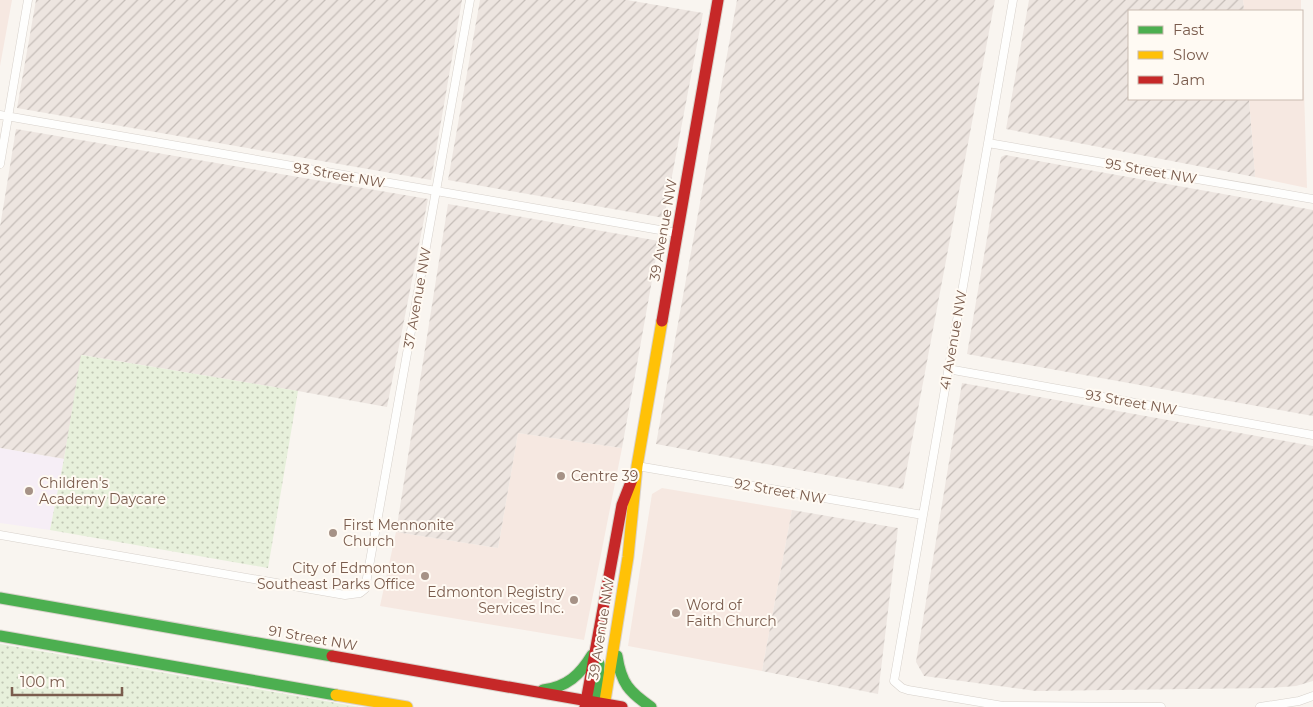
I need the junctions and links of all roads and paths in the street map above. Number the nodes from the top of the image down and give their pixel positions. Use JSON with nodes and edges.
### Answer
{"nodes":[{"id":1,"x":28,"y":0,"type":"edge"},
{"id":2,"x":470,"y":0,"type":"edge"},
{"id":3,"x":718,"y":0,"type":"edge"},
{"id":4,"x":1013,"y":0,"type":"edge"},
{"id":5,"x":0,"y":115,"type":"edge"},
{"id":6,"x":8,"y":116,"type":"junction"},
{"id":7,"x":988,"y":142,"type":"junction"},
{"id":8,"x":0,"y":164,"type":"edge"},
{"id":9,"x":436,"y":192,"type":"junction"},
{"id":10,"x":1313,"y":199,"type":"edge"},
{"id":11,"x":678,"y":233,"type":"junction"},
{"id":12,"x":948,"y":369,"type":"junction"},
{"id":13,"x":1313,"y":435,"type":"edge"},
{"id":14,"x":637,"y":466,"type":"junction"},
{"id":15,"x":923,"y":516,"type":"junction"},
{"id":16,"x":0,"y":535,"type":"edge"},
{"id":17,"x":0,"y":598,"type":"edge"},
{"id":18,"x":601,"y":619,"type":"junction"},
{"id":19,"x":0,"y":636,"type":"edge"},
{"id":20,"x":616,"y":644,"type":"junction"},
{"id":21,"x":597,"y":647,"type":"junction"},
{"id":22,"x":528,"y":691,"type":"junction"},
{"id":23,"x":1313,"y":696,"type":"edge"},
{"id":24,"x":595,"y":705,"type":"edge"},
{"id":25,"x":407,"y":707,"type":"edge"},
{"id":26,"x":622,"y":707,"type":"edge"},
{"id":27,"x":651,"y":707,"type":"edge"},
{"id":28,"x":1160,"y":707,"type":"edge"},
{"id":29,"x":1260,"y":707,"type":"edge"}],
"edges":[{"from":1,"to":6,"type":"street"},
{"from":2,"to":9,"type":"street","name":"37 Avenue NW"},
{"from":3,"to":11,"type":"main road","name":"39 Avenue NW"},
{"from":4,"to":7,"type":"street","name":"41 Avenue NW"},
{"from":5,"to":6,"type":"street","name":"93 Street NW"},
{"from":6,"to":8,"type":"street"},
{"from":6,"to":9,"type":"street","name":"93 Street NW"},
{"from":7,"to":10,"type":"street","name":"95 Street NW"},
{"from":7,"to":12,"type":"street","name":"41 Avenue NW"},
{"from":9,"to":11,"type":"street","name":"93 Street NW"},
{"from":9,"to":16,"type":"street","name":"37 Avenue NW"},
{"from":11,"to":14,"type":"main road","name":"39 Avenue NW"},
{"from":12,"to":13,"type":"street","name":"93 Street NW"},
{"from":12,"to":15,"type":"street","name":"41 Avenue NW"},
{"from":14,"to":15,"type":"street","name":"92 Street NW"},
{"from":14,"to":18,"type":"main road","name":"39 Avenue NW"},
{"from":14,"to":20,"type":"main road","name":"39 Avenue NW"},
{"from":15,"to":28,"type":"street","name":"41 Avenue NW"},
{"from":17,"to":22,"type":"main road","name":"91 Street NW"},
{"from":18,"to":21,"type":"main road","name":"39 Avenue NW"},
{"from":18,"to":24,"type":"main road"},
{"from":19,"to":25,"type":"main road"},
{"from":20,"to":24,"type":"main road","name":"39 Avenue NW"},
{"from":20,"to":27,"type":"main road"},
{"from":21,"to":22,"type":"main road"},
{"from":21,"to":24,"type":"main road","name":"39 Avenue NW"},
{"from":22,"to":24,"type":"main road","name":"91 Street NW"},
{"from":23,"to":29,"type":"street"},
{"from":24,"to":26,"type":"main road","name":"91 Street NW"}]}
